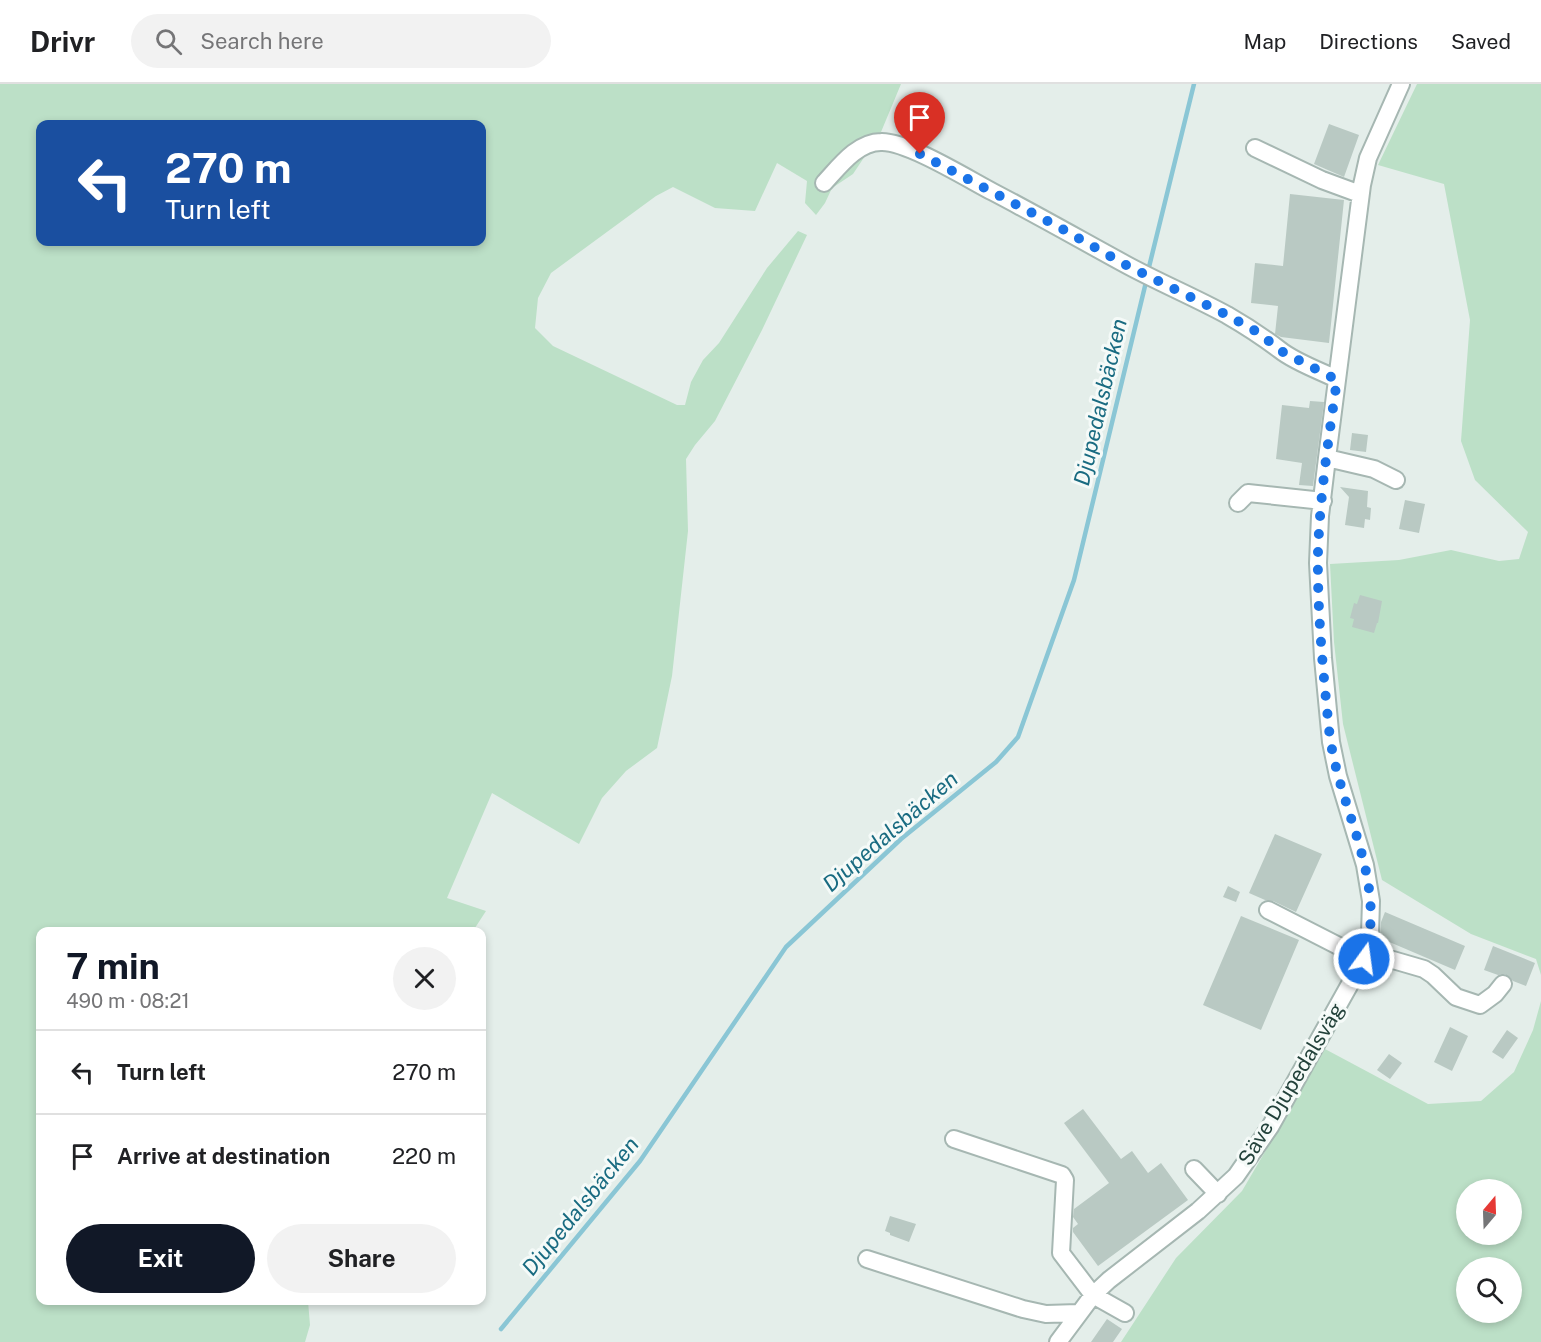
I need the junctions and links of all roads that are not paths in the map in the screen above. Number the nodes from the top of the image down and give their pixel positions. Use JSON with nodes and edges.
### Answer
{"nodes":[{"id":1,"x":1401,"y":84,"type":"edge"},
{"id":2,"x":1255,"y":148,"type":"dead end"},
{"id":3,"x":824,"y":183,"type":"dead end"},
{"id":4,"x":1360,"y":194,"type":"junction"},
{"id":5,"x":1337,"y":380,"type":"junction"},
{"id":6,"x":1327,"y":458,"type":"junction"},
{"id":7,"x":1396,"y":480,"type":"dead end"},
{"id":8,"x":1323,"y":501,"type":"junction"},
{"id":9,"x":1238,"y":503,"type":"dead end"},
{"id":10,"x":1268,"y":910,"type":"dead end"},
{"id":11,"x":1364,"y":959,"type":"junction"},
{"id":12,"x":1503,"y":984,"type":"dead end"},
{"id":13,"x":954,"y":1140,"type":"dead end"},
{"id":14,"x":1194,"y":1169,"type":"dead end"},
{"id":15,"x":1218,"y":1194,"type":"junction"},
{"id":16,"x":867,"y":1259,"type":"dead end"},
{"id":17,"x":1093,"y":1295,"type":"junction"},
{"id":18,"x":1125,"y":1312,"type":"dead end"},
{"id":19,"x":1078,"y":1313,"type":"junction"},
{"id":20,"x":1058,"y":1342,"type":"edge"}],
"edges":[{"from":1,"to":4,"type":"street","name":"Säve Djupedalsväg"},
{"from":2,"to":4,"type":"street"},
{"from":3,"to":5,"type":"street"},
{"from":4,"to":5,"type":"street","name":"Säve Djupedalsväg"},
{"from":5,"to":6,"type":"street","name":"Säve Djupedalsväg"},
{"from":6,"to":7,"type":"street"},
{"from":6,"to":8,"type":"street","name":"Säve Djupedalsväg"},
{"from":8,"to":9,"type":"street"},
{"from":8,"to":11,"type":"street","name":"Säve Djupedalsväg"},
{"from":10,"to":11,"type":"street"},
{"from":11,"to":12,"type":"street"},
{"from":11,"to":15,"type":"street","name":"Säve Djupedalsväg"},
{"from":13,"to":17,"type":"street"},
{"from":14,"to":15,"type":"street"},
{"from":15,"to":17,"type":"street","name":"Säve Djupedalsväg"},
{"from":16,"to":19,"type":"street"},
{"from":17,"to":18,"type":"street"},
{"from":17,"to":19,"type":"street","name":"Säve Djupedalsväg"},
{"from":19,"to":20,"type":"street","name":"Säve Djupedalsväg"}]}
